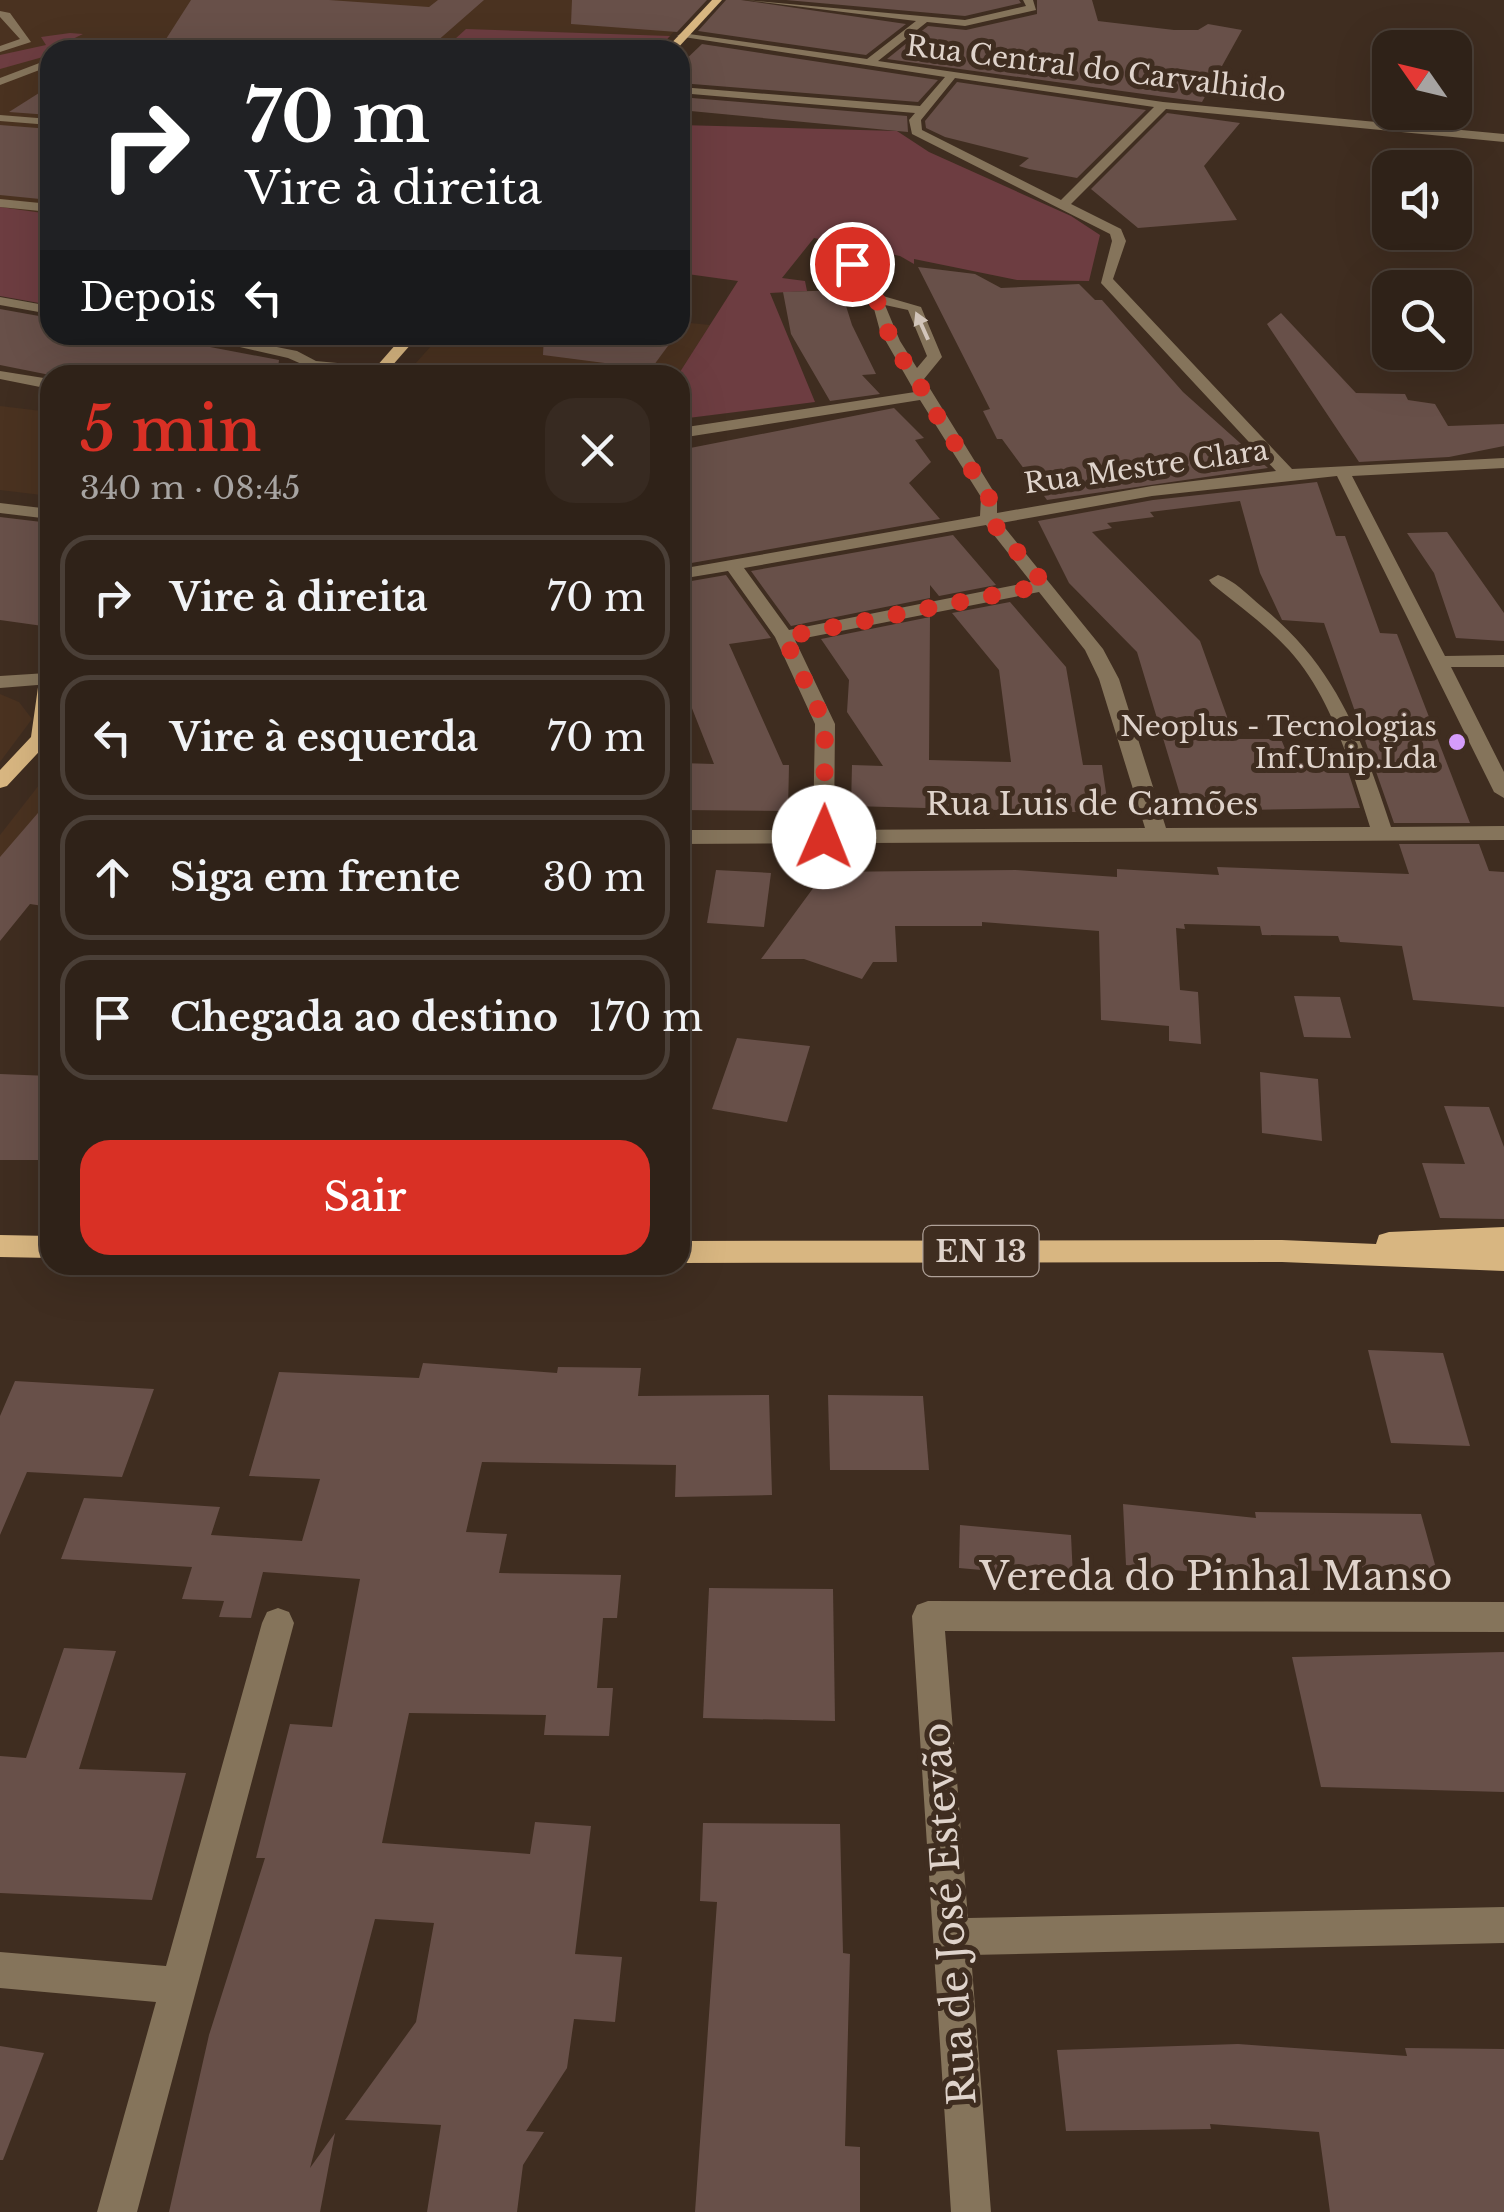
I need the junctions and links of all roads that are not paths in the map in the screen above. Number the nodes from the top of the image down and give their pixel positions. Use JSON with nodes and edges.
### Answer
{"nodes":[{"id":1,"x":717,"y":0,"type":"edge"},
{"id":2,"x":750,"y":0,"type":"edge"},
{"id":3,"x":1028,"y":0,"type":"edge"},
{"id":4,"x":850,"y":4,"type":"edge"},
{"id":5,"x":0,"y":14,"type":"edge"},
{"id":6,"x":926,"y":18,"type":"junction"},
{"id":7,"x":682,"y":36,"type":"junction"},
{"id":8,"x":679,"y":40,"type":"edge"},
{"id":9,"x":0,"y":49,"type":"edge"},
{"id":10,"x":870,"y":62,"type":"junction"},
{"id":11,"x":40,"y":66,"type":"edge"},
{"id":12,"x":953,"y":74,"type":"junction"},
{"id":13,"x":0,"y":82,"type":"edge"},
{"id":14,"x":690,"y":91,"type":"edge"},
{"id":15,"x":1162,"y":105,"type":"junction"},
{"id":16,"x":924,"y":110,"type":"junction"},
{"id":17,"x":0,"y":118,"type":"edge"},
{"id":18,"x":40,"y":121,"type":"edge"},
{"id":19,"x":1504,"y":138,"type":"edge"},
{"id":20,"x":0,"y":202,"type":"edge"},
{"id":21,"x":1064,"y":204,"type":"junction"},
{"id":22,"x":40,"y":207,"type":"edge"},
{"id":23,"x":852,"y":264,"type":"dead end"},
{"id":24,"x":875,"y":298,"type":"junction"},
{"id":25,"x":0,"y":301,"type":"edge"},
{"id":26,"x":40,"y":308,"type":"edge"},
{"id":27,"x":246,"y":345,"type":"edge"},
{"id":28,"x":403,"y":345,"type":"edge"},
{"id":29,"x":303,"y":365,"type":"edge"},
{"id":30,"x":385,"y":365,"type":"edge"},
{"id":31,"x":0,"y":375,"type":"edge"},
{"id":32,"x":918,"y":376,"type":"junction"},
{"id":33,"x":40,"y":382,"type":"edge"},
{"id":34,"x":924,"y":395,"type":"junction"},
{"id":35,"x":690,"y":431,"type":"edge"},
{"id":36,"x":1504,"y":462,"type":"edge"},
{"id":37,"x":1342,"y":473,"type":"junction"},
{"id":38,"x":1288,"y":474,"type":"junction"},
{"id":39,"x":0,"y":508,"type":"edge"},
{"id":40,"x":40,"y":513,"type":"edge"},
{"id":41,"x":988,"y":517,"type":"junction"},
{"id":42,"x":732,"y":564,"type":"junction"},
{"id":43,"x":690,"y":572,"type":"edge"},
{"id":44,"x":1218,"y":580,"type":"dead end"},
{"id":45,"x":1045,"y":585,"type":"junction"},
{"id":46,"x":784,"y":637,"type":"junction"},
{"id":47,"x":1504,"y":661,"type":"edge"},
{"id":48,"x":1438,"y":662,"type":"junction"},
{"id":49,"x":0,"y":682,"type":"edge"},
{"id":50,"x":40,"y":684,"type":"edge"},
{"id":51,"x":40,"y":737,"type":"edge"},
{"id":52,"x":0,"y":782,"type":"edge"},
{"id":53,"x":1504,"y":792,"type":"edge"},
{"id":54,"x":1504,"y":833,"type":"edge"},
{"id":55,"x":1158,"y":836,"type":"junction"},
{"id":56,"x":1383,"y":836,"type":"junction"},
{"id":57,"x":824,"y":837,"type":"junction"},
{"id":58,"x":690,"y":838,"type":"edge"},
{"id":59,"x":1504,"y":1238,"type":"edge"},
{"id":60,"x":0,"y":1246,"type":"edge"},
{"id":61,"x":40,"y":1247,"type":"edge"},
{"id":62,"x":1282,"y":1250,"type":"junction"},
{"id":63,"x":690,"y":1252,"type":"edge"},
{"id":64,"x":1504,"y":1260,"type":"edge"},
{"id":65,"x":928,"y":1616,"type":"joint"},
{"id":66,"x":1504,"y":1617,"type":"edge"},
{"id":67,"x":278,"y":1623,"type":"dead end"},
{"id":68,"x":1504,"y":1925,"type":"edge"},
{"id":69,"x":950,"y":1937,"type":"junction"},
{"id":70,"x":0,"y":1970,"type":"edge"},
{"id":71,"x":177,"y":1986,"type":"junction"},
{"id":72,"x":117,"y":2212,"type":"edge"},
{"id":73,"x":971,"y":2212,"type":"edge"}],
"edges":[{"from":1,"to":7,"type":"main road"},
{"from":2,"to":4,"type":"street"},
{"from":3,"to":6,"type":"street"},
{"from":4,"to":6,"type":"street"},
{"from":5,"to":9,"type":"street"},
{"from":6,"to":10,"type":"street"},
{"from":7,"to":8,"type":"main road"},
{"from":7,"to":10,"type":"street","name":"Rua Central do Carvalhido"},
{"from":10,"to":12,"type":"street","name":"Rua Central do Carvalhido"},
{"from":11,"to":13,"type":"street"},
{"from":12,"to":15,"type":"street","name":"Rua Central do Carvalhido"},
{"from":12,"to":16,"type":"street"},
{"from":14,"to":16,"type":"street"},
{"from":15,"to":19,"type":"street","name":"Rua Central do Carvalhido"},
{"from":15,"to":21,"type":"street"},
{"from":16,"to":21,"type":"street"},
{"from":17,"to":18,"type":"street"},
{"from":20,"to":22,"type":"street"},
{"from":21,"to":38,"type":"street"},
{"from":23,"to":24,"type":"street"},
{"from":24,"to":32,"type":"street"},
{"from":32,"to":24,"type":"street","one_way":true},
{"from":25,"to":26,"type":"street"},
{"from":27,"to":29,"type":"street"},
{"from":28,"to":30,"type":"main road"},
{"from":31,"to":33,"type":"street"},
{"from":32,"to":34,"type":"street"},
{"from":34,"to":35,"type":"street"},
{"from":34,"to":41,"type":"street"},
{"from":36,"to":37,"type":"street","name":"Rua Mestre Clara"},
{"from":37,"to":38,"type":"street","name":"Rua Mestre Clara"},
{"from":37,"to":48,"type":"street"},
{"from":38,"to":41,"type":"street","name":"Rua Mestre Clara"},
{"from":39,"to":40,"type":"street"},
{"from":41,"to":42,"type":"street","name":"Rua Mestre Clara"},
{"from":41,"to":45,"type":"street"},
{"from":42,"to":43,"type":"street","name":"Rua Mestre Clara"},
{"from":42,"to":46,"type":"street"},
{"from":44,"to":56,"type":"street"},
{"from":45,"to":46,"type":"street"},
{"from":45,"to":55,"type":"street"},
{"from":46,"to":57,"type":"street"},
{"from":47,"to":48,"type":"street"},
{"from":48,"to":53,"type":"street"},
{"from":49,"to":50,"type":"street"},
{"from":51,"to":52,"type":"main road"},
{"from":54,"to":56,"type":"street","name":"Rua Luis de Camões"},
{"from":55,"to":56,"type":"street","name":"Rua Luis de Camões"},
{"from":55,"to":57,"type":"street","name":"Rua Luis de Camões"},
{"from":57,"to":58,"type":"street","name":"Rua Luis de Camões"},
{"from":59,"to":62,"type":"main road","number":"EN 13"},
{"from":60,"to":61,"type":"main road"},
{"from":62,"to":63,"type":"main road","number":"EN 13"},
{"from":62,"to":64,"type":"main road","number":"EN 13"},
{"from":65,"to":66,"type":"street","name":"Vereda do Pinhal Manso"},
{"from":65,"to":69,"type":"street","name":"Rua de José Estevão"},
{"from":67,"to":71,"type":"street"},
{"from":68,"to":69,"type":"street"},
{"from":69,"to":73,"type":"street","name":"Rua de José Estevão"},
{"from":70,"to":71,"type":"street"},
{"from":71,"to":72,"type":"street"}]}
